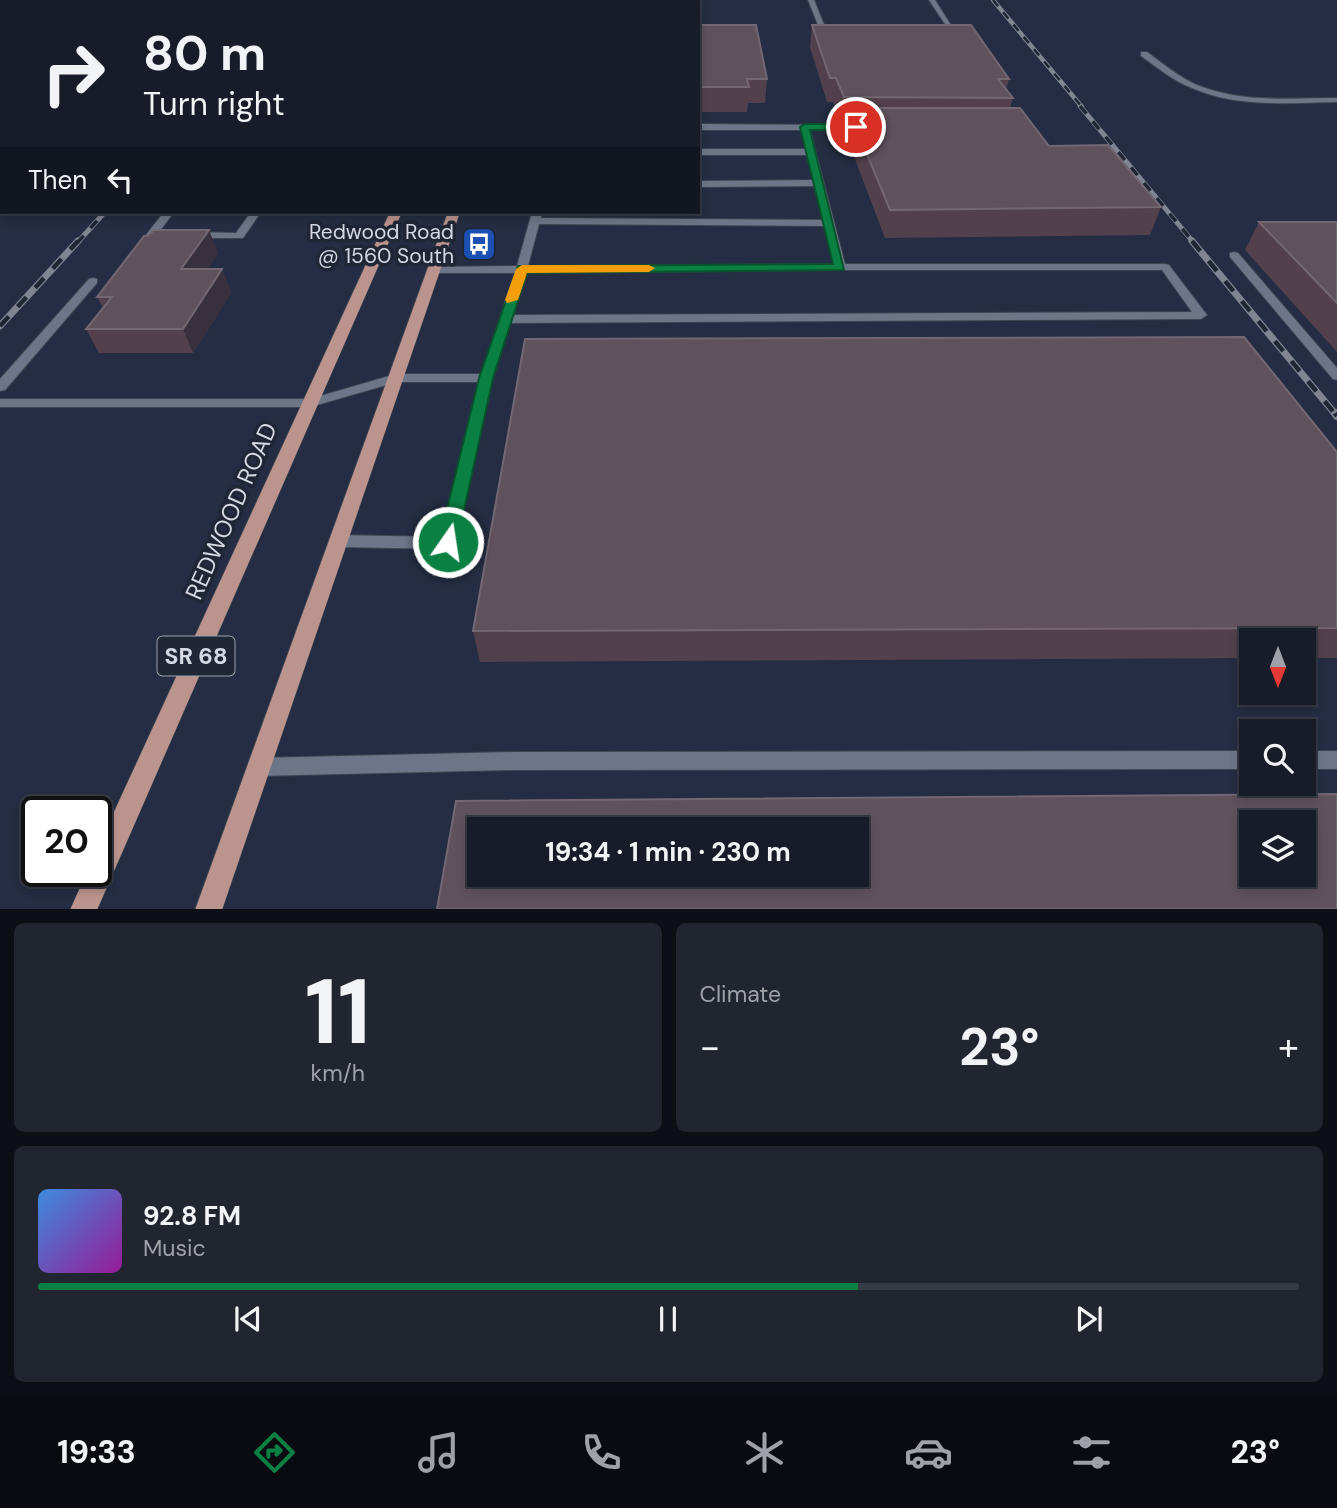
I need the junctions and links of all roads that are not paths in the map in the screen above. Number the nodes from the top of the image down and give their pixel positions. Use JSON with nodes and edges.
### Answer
{"nodes":[{"id":1,"x":811,"y":0,"type":"edge"},
{"id":2,"x":932,"y":0,"type":"edge"},
{"id":3,"x":848,"y":29,"type":"edge"},
{"id":4,"x":926,"y":29,"type":"edge"},
{"id":5,"x":1144,"y":54,"type":"dead end"},
{"id":6,"x":1337,"y":100,"type":"edge"},
{"id":7,"x":700,"y":127,"type":"edge"},
{"id":8,"x":805,"y":127,"type":"junction"},
{"id":9,"x":872,"y":127,"type":"edge"},
{"id":10,"x":700,"y":152,"type":"edge"},
{"id":11,"x":811,"y":152,"type":"junction"},
{"id":12,"x":819,"y":183,"type":"junction"},
{"id":13,"x":700,"y":184,"type":"edge"},
{"id":14,"x":167,"y":214,"type":"edge"},
{"id":15,"x":255,"y":214,"type":"edge"},
{"id":16,"x":395,"y":214,"type":"edge"},
{"id":17,"x":453,"y":214,"type":"edge"},
{"id":18,"x":536,"y":216,"type":"edge"},
{"id":19,"x":829,"y":223,"type":"junction"},
{"id":20,"x":1234,"y":255,"type":"dead end"},
{"id":21,"x":840,"y":267,"type":"junction"},
{"id":22,"x":522,"y":269,"type":"junction"},
{"id":23,"x":434,"y":270,"type":"junction"},
{"id":24,"x":93,"y":281,"type":"dead end"},
{"id":25,"x":506,"y":319,"type":"junction"},
{"id":26,"x":1337,"y":376,"type":"edge"},
{"id":27,"x":486,"y":378,"type":"junction"},
{"id":28,"x":396,"y":379,"type":"junction"},
{"id":29,"x":0,"y":387,"type":"edge"},
{"id":30,"x":0,"y":403,"type":"edge"},
{"id":31,"x":310,"y":403,"type":"junction"},
{"id":32,"x":339,"y":541,"type":"junction"},
{"id":33,"x":1239,"y":760,"type":"edge"},
{"id":34,"x":1316,"y":760,"type":"edge"},
{"id":35,"x":1337,"y":760,"type":"edge"},
{"id":36,"x":258,"y":767,"type":"junction"},
{"id":37,"x":83,"y":909,"type":"edge"},
{"id":38,"x":208,"y":909,"type":"edge"}],
"edges":[{"from":1,"to":3,"type":"lane"},
{"from":2,"to":4,"type":"lane"},
{"from":5,"to":6,"type":"lane"},
{"from":7,"to":8,"type":"lane"},
{"from":8,"to":9,"type":"lane"},
{"from":8,"to":11,"type":"lane"},
{"from":10,"to":11,"type":"lane"},
{"from":11,"to":12,"type":"lane"},
{"from":12,"to":13,"type":"lane"},
{"from":12,"to":19,"type":"lane"},
{"from":14,"to":15,"type":"lane"},
{"from":16,"to":31,"type":"main road","name":"REDWOOD ROAD","number":"SR 68"},
{"from":17,"to":23,"type":"main road"},
{"from":18,"to":19,"type":"lane"},
{"from":18,"to":22,"type":"lane"},
{"from":19,"to":21,"type":"lane"},
{"from":20,"to":26,"type":"lane"},
{"from":21,"to":22,"type":"lane"},
{"from":21,"to":25,"type":"lane"},
{"from":22,"to":23,"type":"lane"},
{"from":22,"to":25,"type":"lane"},
{"from":23,"to":28,"type":"main road"},
{"from":24,"to":29,"type":"lane"},
{"from":25,"to":27,"type":"lane"},
{"from":27,"to":28,"type":"lane"},
{"from":27,"to":32,"type":"lane"},
{"from":28,"to":31,"type":"lane"},
{"from":28,"to":32,"type":"main road"},
{"from":30,"to":31,"type":"lane"},
{"from":31,"to":37,"type":"main road","name":"REDWOOD ROAD","number":"SR 68"},
{"from":32,"to":36,"type":"main road"},
{"from":33,"to":36,"type":"lane"},
{"from":34,"to":35,"type":"lane"},
{"from":36,"to":38,"type":"main road"}]}
